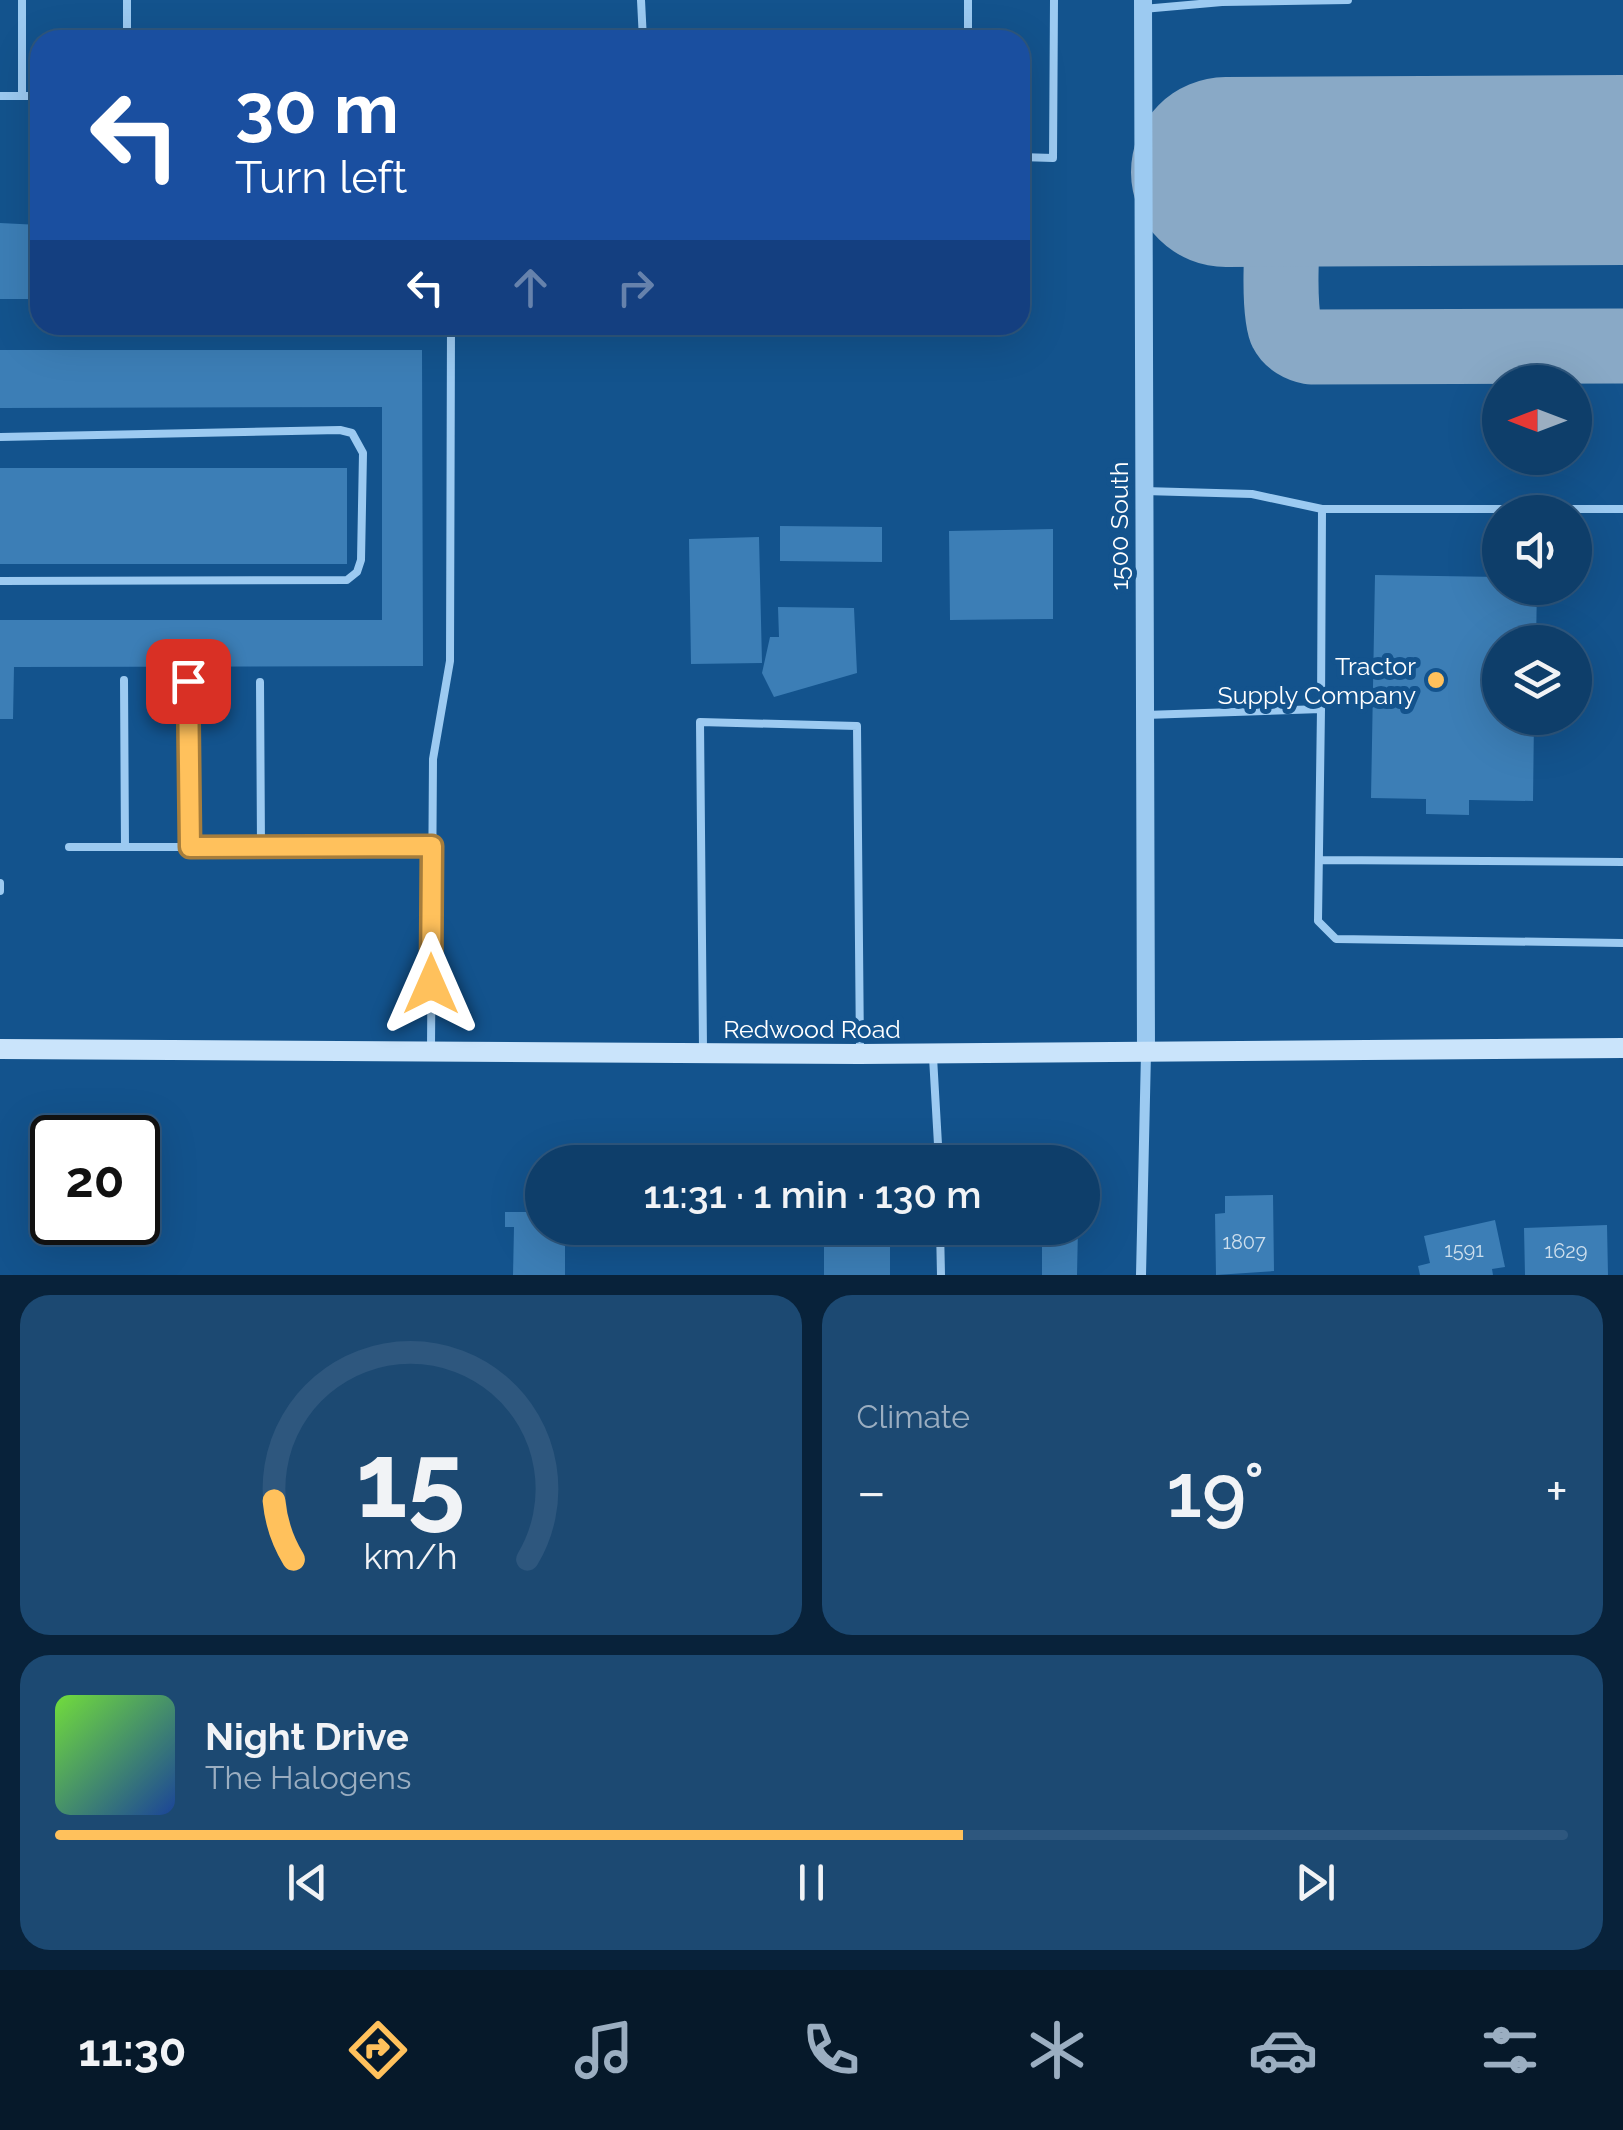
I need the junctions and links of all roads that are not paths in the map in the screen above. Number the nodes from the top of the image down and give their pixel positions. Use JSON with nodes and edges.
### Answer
{"nodes":[{"id":1,"x":22,"y":0,"type":"edge"},
{"id":2,"x":127,"y":0,"type":"edge"},
{"id":3,"x":642,"y":0,"type":"edge"},
{"id":4,"x":968,"y":0,"type":"edge"},
{"id":5,"x":1054,"y":0,"type":"edge"},
{"id":6,"x":1348,"y":0,"type":"edge"},
{"id":7,"x":1143,"y":4,"type":"edge"},
{"id":8,"x":127,"y":30,"type":"edge"},
{"id":9,"x":643,"y":30,"type":"edge"},
{"id":10,"x":968,"y":30,"type":"edge"},
{"id":11,"x":0,"y":96,"type":"edge"},
{"id":12,"x":22,"y":96,"type":"junction"},
{"id":13,"x":30,"y":96,"type":"edge"},
{"id":14,"x":1030,"y":157,"type":"edge"},
{"id":15,"x":452,"y":335,"type":"edge"},
{"id":16,"x":0,"y":437,"type":"edge"},
{"id":17,"x":1144,"y":492,"type":"junction"},
{"id":18,"x":1322,"y":509,"type":"junction"},
{"id":19,"x":1623,"y":509,"type":"edge"},
{"id":20,"x":0,"y":581,"type":"edge"},
{"id":21,"x":124,"y":680,"type":"dead end"},
{"id":22,"x":188,"y":681,"type":"dead end"},
{"id":23,"x":260,"y":682,"type":"dead end"},
{"id":24,"x":1320,"y":709,"type":"junction"},
{"id":25,"x":1145,"y":715,"type":"junction"},
{"id":26,"x":432,"y":846,"type":"junction"},
{"id":27,"x":69,"y":847,"type":"dead end"},
{"id":28,"x":125,"y":847,"type":"junction"},
{"id":29,"x":190,"y":847,"type":"junction"},
{"id":30,"x":261,"y":847,"type":"junction"},
{"id":31,"x":1320,"y":860,"type":"junction"},
{"id":32,"x":1623,"y":862,"type":"edge"},
{"id":33,"x":0,"y":882,"type":"edge"},
{"id":34,"x":0,"y":891,"type":"edge"},
{"id":35,"x":1623,"y":943,"type":"edge"},
{"id":36,"x":1623,"y":1048,"type":"edge"},
{"id":37,"x":0,"y":1049,"type":"edge"},
{"id":38,"x":431,"y":1052,"type":"junction"},
{"id":39,"x":1146,"y":1052,"type":"junction"},
{"id":40,"x":703,"y":1054,"type":"junction"},
{"id":41,"x":860,"y":1054,"type":"junction"},
{"id":42,"x":933,"y":1054,"type":"junction"},
{"id":43,"x":938,"y":1145,"type":"edge"},
{"id":44,"x":940,"y":1245,"type":"edge"},
{"id":45,"x":941,"y":1275,"type":"edge"},
{"id":46,"x":1142,"y":1275,"type":"edge"}],
"edges":[{"from":1,"to":12,"type":"lane"},
{"from":2,"to":8,"type":"lane"},
{"from":3,"to":9,"type":"lane"},
{"from":4,"to":10,"type":"lane"},
{"from":5,"to":14,"type":"lane"},
{"from":6,"to":7,"type":"lane"},
{"from":7,"to":17,"type":"street","name":"1500 South"},
{"from":11,"to":12,"type":"lane"},
{"from":12,"to":13,"type":"lane"},
{"from":15,"to":26,"type":"lane"},
{"from":16,"to":20,"type":"lane"},
{"from":17,"to":18,"type":"lane"},
{"from":17,"to":25,"type":"street","name":"1500 South"},
{"from":18,"to":19,"type":"lane"},
{"from":18,"to":24,"type":"lane"},
{"from":21,"to":28,"type":"lane"},
{"from":22,"to":29,"type":"lane"},
{"from":23,"to":30,"type":"lane"},
{"from":24,"to":25,"type":"lane"},
{"from":24,"to":31,"type":"lane"},
{"from":25,"to":39,"type":"street","name":"1500 South"},
{"from":26,"to":30,"type":"lane"},
{"from":26,"to":38,"type":"lane"},
{"from":27,"to":28,"type":"lane"},
{"from":28,"to":29,"type":"lane"},
{"from":29,"to":30,"type":"lane"},
{"from":31,"to":32,"type":"lane"},
{"from":31,"to":35,"type":"lane"},
{"from":33,"to":34,"type":"lane"},
{"from":36,"to":39,"type":"main road","name":"Redwood Road"},
{"from":37,"to":38,"type":"main road","name":"Redwood Road"},
{"from":38,"to":40,"type":"main road","name":"Redwood Road"},
{"from":39,"to":42,"type":"main road","name":"Redwood Road"},
{"from":39,"to":46,"type":"street"},
{"from":40,"to":41,"type":"main road","name":"Redwood Road"},
{"from":40,"to":41,"type":"lane"},
{"from":41,"to":42,"type":"main road","name":"Redwood Road"},
{"from":42,"to":43,"type":"lane"},
{"from":44,"to":45,"type":"lane"}]}
